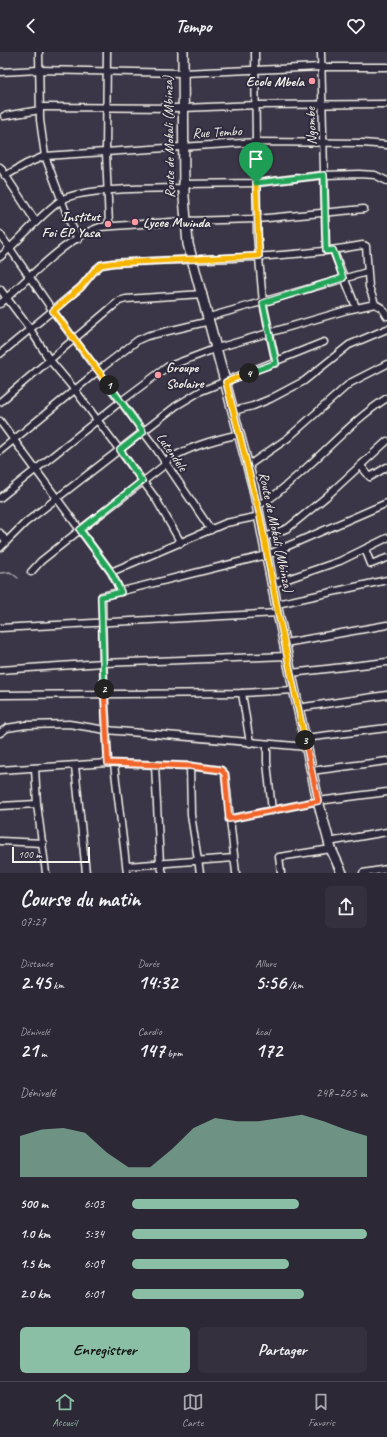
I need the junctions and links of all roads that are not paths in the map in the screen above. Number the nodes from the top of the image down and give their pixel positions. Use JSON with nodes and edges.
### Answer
{"nodes":[{"id":1,"x":40,"y":52,"type":"edge"},
{"id":2,"x":107,"y":52,"type":"edge"},
{"id":3,"x":183,"y":52,"type":"edge"},
{"id":4,"x":255,"y":52,"type":"edge"},
{"id":5,"x":321,"y":52,"type":"edge"},
{"id":6,"x":321,"y":67,"type":"junction"},
{"id":7,"x":387,"y":67,"type":"edge"},
{"id":8,"x":39,"y":70,"type":"junction"},
{"id":9,"x":256,"y":70,"type":"junction"},
{"id":10,"x":106,"y":71,"type":"junction"},
{"id":11,"x":0,"y":72,"type":"edge"},
{"id":12,"x":183,"y":73,"type":"junction"},
{"id":13,"x":387,"y":104,"type":"edge"},
{"id":14,"x":257,"y":105,"type":"junction"},
{"id":15,"x":322,"y":105,"type":"junction"},
{"id":16,"x":106,"y":107,"type":"junction"},
{"id":17,"x":40,"y":108,"type":"junction"},
{"id":18,"x":182,"y":108,"type":"junction"},
{"id":19,"x":4,"y":116,"type":"dead end"},
{"id":20,"x":257,"y":142,"type":"junction"},
{"id":21,"x":323,"y":142,"type":"junction"},
{"id":22,"x":387,"y":145,"type":"edge"},
{"id":23,"x":183,"y":146,"type":"junction"},
{"id":24,"x":106,"y":152,"type":"junction"},
{"id":25,"x":45,"y":156,"type":"junction"},
{"id":26,"x":0,"y":168,"type":"edge"},
{"id":27,"x":324,"y":175,"type":"junction"},
{"id":28,"x":6,"y":176,"type":"junction"},
{"id":29,"x":387,"y":182,"type":"edge"},
{"id":30,"x":256,"y":183,"type":"junction"},
{"id":31,"x":184,"y":186,"type":"junction"},
{"id":32,"x":108,"y":191,"type":"junction"},
{"id":33,"x":61,"y":200,"type":"junction"},
{"id":34,"x":364,"y":208,"type":"dead end"},
{"id":35,"x":325,"y":213,"type":"junction"},
{"id":36,"x":257,"y":219,"type":"junction"},
{"id":37,"x":185,"y":221,"type":"junction"},
{"id":38,"x":36,"y":222,"type":"junction"},
{"id":39,"x":109,"y":225,"type":"junction"},
{"id":40,"x":0,"y":234,"type":"edge"},
{"id":41,"x":78,"y":239,"type":"junction"},
{"id":42,"x":10,"y":248,"type":"junction"},
{"id":43,"x":330,"y":251,"type":"junction"},
{"id":44,"x":0,"y":256,"type":"edge"},
{"id":45,"x":259,"y":256,"type":"junction"},
{"id":46,"x":192,"y":259,"type":"junction"},
{"id":47,"x":367,"y":272,"type":"junction"},
{"id":48,"x":31,"y":277,"type":"junction"},
{"id":49,"x":343,"y":278,"type":"junction"},
{"id":50,"x":0,"y":289,"type":"edge"},
{"id":51,"x":203,"y":294,"type":"junction"},
{"id":52,"x":7,"y":298,"type":"junction"},
{"id":53,"x":263,"y":303,"type":"junction"},
{"id":54,"x":0,"y":304,"type":"edge"},
{"id":55,"x":375,"y":304,"type":"junction"},
{"id":56,"x":356,"y":307,"type":"junction"},
{"id":57,"x":53,"y":311,"type":"junction"},
{"id":58,"x":387,"y":316,"type":"edge"},
{"id":59,"x":209,"y":319,"type":"junction"},
{"id":60,"x":387,"y":328,"type":"edge"},
{"id":61,"x":30,"y":329,"type":"junction"},
{"id":62,"x":268,"y":333,"type":"junction"},
{"id":63,"x":74,"y":337,"type":"junction"},
{"id":64,"x":324,"y":342,"type":"dead end"},
{"id":65,"x":217,"y":348,"type":"junction"},
{"id":66,"x":0,"y":354,"type":"edge"},
{"id":67,"x":49,"y":359,"type":"junction"},
{"id":68,"x":276,"y":363,"type":"junction"},
{"id":69,"x":387,"y":364,"type":"edge"},
{"id":70,"x":99,"y":370,"type":"junction"},
{"id":71,"x":226,"y":382,"type":"junction"},
{"id":72,"x":75,"y":390,"type":"junction"},
{"id":73,"x":387,"y":398,"type":"edge"},
{"id":74,"x":0,"y":402,"type":"edge"},
{"id":75,"x":120,"y":402,"type":"junction"},
{"id":76,"x":233,"y":411,"type":"junction"},
{"id":77,"x":98,"y":420,"type":"junction"},
{"id":78,"x":0,"y":421,"type":"edge"},
{"id":79,"x":143,"y":432,"type":"junction"},
{"id":80,"x":240,"y":434,"type":"junction"},
{"id":81,"x":14,"y":440,"type":"junction"},
{"id":82,"x":387,"y":441,"type":"edge"},
{"id":83,"x":120,"y":450,"type":"junction"},
{"id":84,"x":0,"y":451,"type":"edge"},
{"id":85,"x":165,"y":463,"type":"junction"},
{"id":86,"x":248,"y":465,"type":"junction"},
{"id":87,"x":361,"y":466,"type":"junction"},
{"id":88,"x":387,"y":467,"type":"edge"},
{"id":89,"x":36,"y":469,"type":"junction"},
{"id":90,"x":142,"y":481,"type":"junction"},
{"id":91,"x":0,"y":498,"type":"edge"},
{"id":92,"x":57,"y":498,"type":"junction"},
{"id":93,"x":387,"y":503,"type":"edge"},
{"id":94,"x":258,"y":505,"type":"junction"},
{"id":95,"x":260,"y":516,"type":"junction"},
{"id":96,"x":80,"y":530,"type":"junction"},
{"id":97,"x":210,"y":530,"type":"junction"},
{"id":98,"x":0,"y":533,"type":"edge"},
{"id":99,"x":263,"y":538,"type":"junction"},
{"id":100,"x":387,"y":538,"type":"edge"},
{"id":101,"x":6,"y":541,"type":"junction"},
{"id":102,"x":181,"y":543,"type":"junction"},
{"id":103,"x":0,"y":548,"type":"edge"},
{"id":104,"x":364,"y":549,"type":"junction"},
{"id":105,"x":267,"y":555,"type":"junction"},
{"id":106,"x":387,"y":558,"type":"edge"},
{"id":107,"x":31,"y":572,"type":"dead end"},
{"id":108,"x":111,"y":572,"type":"junction"},
{"id":109,"x":387,"y":580,"type":"edge"},
{"id":110,"x":273,"y":584,"type":"junction"},
{"id":111,"x":121,"y":592,"type":"junction"},
{"id":112,"x":277,"y":609,"type":"junction"},
{"id":113,"x":102,"y":623,"type":"junction"},
{"id":114,"x":387,"y":625,"type":"edge"},
{"id":115,"x":0,"y":628,"type":"edge"},
{"id":116,"x":285,"y":643,"type":"junction"},
{"id":117,"x":287,"y":656,"type":"junction"},
{"id":118,"x":387,"y":662,"type":"edge"},
{"id":119,"x":102,"y":663,"type":"junction"},
{"id":120,"x":0,"y":670,"type":"edge"},
{"id":121,"x":291,"y":673,"type":"junction"},
{"id":122,"x":294,"y":690,"type":"junction"},
{"id":123,"x":242,"y":693,"type":"junction"},
{"id":124,"x":0,"y":695,"type":"edge"},
{"id":125,"x":104,"y":695,"type":"junction"},
{"id":126,"x":387,"y":695,"type":"edge"},
{"id":127,"x":297,"y":708,"type":"junction"},
{"id":128,"x":387,"y":728,"type":"edge"},
{"id":129,"x":106,"y":730,"type":"junction"},
{"id":130,"x":0,"y":733,"type":"edge"},
{"id":131,"x":250,"y":743,"type":"junction"},
{"id":132,"x":306,"y":743,"type":"junction"},
{"id":133,"x":267,"y":744,"type":"junction"},
{"id":134,"x":387,"y":761,"type":"edge"},
{"id":135,"x":111,"y":763,"type":"junction"},
{"id":136,"x":155,"y":765,"type":"junction"},
{"id":137,"x":74,"y":766,"type":"junction"},
{"id":138,"x":190,"y":766,"type":"junction"},
{"id":139,"x":35,"y":768,"type":"junction"},
{"id":140,"x":0,"y":770,"type":"edge"},
{"id":141,"x":311,"y":770,"type":"junction"},
{"id":142,"x":387,"y":792,"type":"edge"},
{"id":143,"x":318,"y":801,"type":"junction"},
{"id":144,"x":37,"y":804,"type":"junction"},
{"id":145,"x":0,"y":806,"type":"edge"},
{"id":146,"x":272,"y":811,"type":"junction"},
{"id":147,"x":229,"y":819,"type":"junction"},
{"id":148,"x":387,"y":832,"type":"edge"},
{"id":149,"x":0,"y":841,"type":"edge"},
{"id":150,"x":43,"y":844,"type":"junction"},
{"id":151,"x":330,"y":846,"type":"junction"},
{"id":152,"x":234,"y":858,"type":"junction"},
{"id":153,"x":198,"y":860,"type":"junction"},
{"id":154,"x":160,"y":864,"type":"junction"},
{"id":155,"x":126,"y":866,"type":"junction"},
{"id":156,"x":387,"y":869,"type":"edge"},
{"id":157,"x":46,"y":873,"type":"edge"},
{"id":158,"x":86,"y":873,"type":"edge"},
{"id":159,"x":128,"y":873,"type":"edge"},
{"id":160,"x":163,"y":873,"type":"edge"},
{"id":161,"x":200,"y":873,"type":"edge"},
{"id":162,"x":236,"y":873,"type":"edge"},
{"id":163,"x":280,"y":873,"type":"edge"},
{"id":164,"x":342,"y":873,"type":"edge"},
{"id":165,"x":363,"y":873,"type":"edge"}],
"edges":[{"from":1,"to":8,"type":"street"},
{"from":2,"to":10,"type":"street"},
{"from":3,"to":12,"type":"street","name":"Route de Mokali (Mbinza)"},
{"from":4,"to":9,"type":"street"},
{"from":5,"to":6,"type":"street","name":"Ngombe"},
{"from":6,"to":7,"type":"street"},
{"from":6,"to":9,"type":"street"},
{"from":6,"to":15,"type":"street","name":"Ngombe"},
{"from":8,"to":10,"type":"street"},
{"from":8,"to":11,"type":"street"},
{"from":8,"to":17,"type":"street"},
{"from":9,"to":12,"type":"street"},
{"from":9,"to":14,"type":"street"},
{"from":10,"to":12,"type":"street"},
{"from":10,"to":16,"type":"street"},
{"from":12,"to":18,"type":"street","name":"Route de Mokali (Mbinza)"},
{"from":13,"to":15,"type":"street"},
{"from":14,"to":15,"type":"street"},
{"from":14,"to":18,"type":"street"},
{"from":14,"to":20,"type":"street"},
{"from":15,"to":21,"type":"street","name":"Ngombe"},
{"from":16,"to":17,"type":"street"},
{"from":16,"to":18,"type":"street"},
{"from":16,"to":24,"type":"street"},
{"from":17,"to":19,"type":"street"},
{"from":17,"to":25,"type":"street"},
{"from":18,"to":23,"type":"street","name":"Route de Mokali (Mbinza)"},
{"from":20,"to":21,"type":"street","name":"Rue Tembo"},
{"from":20,"to":23,"type":"street","name":"Rue Tembo"},
{"from":20,"to":30,"type":"street"},
{"from":21,"to":22,"type":"street","name":"Rue Tembo"},
{"from":21,"to":27,"type":"street","name":"Ngombe"},
{"from":23,"to":24,"type":"street","name":"Rue Tembo"},
{"from":23,"to":31,"type":"street","name":"Route de Mokali (Mbinza)"},
{"from":24,"to":25,"type":"street","name":"Rue Tembo"},
{"from":24,"to":32,"type":"street"},
{"from":25,"to":28,"type":"street","name":"Rue Tembo"},
{"from":25,"to":33,"type":"street"},
{"from":26,"to":28,"type":"street"},
{"from":27,"to":29,"type":"street"},
{"from":27,"to":30,"type":"street"},
{"from":27,"to":35,"type":"street","name":"Ngombe"},
{"from":28,"to":38,"type":"street"},
{"from":30,"to":31,"type":"street"},
{"from":30,"to":36,"type":"street"},
{"from":31,"to":32,"type":"street"},
{"from":31,"to":37,"type":"street","name":"Route de Mokali (Mbinza)"},
{"from":32,"to":33,"type":"street"},
{"from":32,"to":39,"type":"street"},
{"from":33,"to":38,"type":"street"},
{"from":33,"to":41,"type":"street"},
{"from":34,"to":35,"type":"street"},
{"from":35,"to":36,"type":"street"},
{"from":35,"to":43,"type":"street","name":"Ngombe"},
{"from":36,"to":37,"type":"street"},
{"from":36,"to":45,"type":"street"},
{"from":37,"to":39,"type":"street"},
{"from":37,"to":46,"type":"street","name":"Route de Mokali (Mbinza)"},
{"from":38,"to":42,"type":"street"},
{"from":39,"to":41,"type":"street"},
{"from":40,"to":42,"type":"street","name":"Lutendele"},
{"from":41,"to":48,"type":"street"},
{"from":42,"to":44,"type":"street"},
{"from":42,"to":48,"type":"street","name":"Lutendele"},
{"from":43,"to":45,"type":"street"},
{"from":43,"to":47,"type":"street"},
{"from":43,"to":49,"type":"street","name":"Ngombe"},
{"from":45,"to":46,"type":"street"},
{"from":45,"to":53,"type":"street"},
{"from":46,"to":51,"type":"street","name":"Route de Mokali (Mbinza)"},
{"from":46,"to":57,"type":"street"},
{"from":47,"to":49,"type":"street"},
{"from":47,"to":55,"type":"street"},
{"from":48,"to":52,"type":"street"},
{"from":48,"to":57,"type":"street","name":"Lutendele"},
{"from":49,"to":53,"type":"street"},
{"from":49,"to":56,"type":"street","name":"Ngombe"},
{"from":50,"to":52,"type":"street"},
{"from":51,"to":59,"type":"street","name":"Route de Mokali (Mbinza)"},
{"from":51,"to":63,"type":"street"},
{"from":52,"to":54,"type":"street"},
{"from":52,"to":61,"type":"street"},
{"from":53,"to":59,"type":"street"},
{"from":53,"to":62,"type":"street"},
{"from":55,"to":56,"type":"street"},
{"from":55,"to":58,"type":"street"},
{"from":56,"to":62,"type":"street"},
{"from":57,"to":61,"type":"street"},
{"from":57,"to":63,"type":"street","name":"Lutendele"},
{"from":59,"to":65,"type":"street","name":"Route de Mokali (Mbinza)"},
{"from":59,"to":70,"type":"street"},
{"from":60,"to":76,"type":"street"},
{"from":61,"to":66,"type":"street"},
{"from":61,"to":67,"type":"street"},
{"from":62,"to":65,"type":"street"},
{"from":62,"to":68,"type":"street"},
{"from":63,"to":67,"type":"street"},
{"from":63,"to":70,"type":"street","name":"Lutendele"},
{"from":64,"to":68,"type":"street"},
{"from":65,"to":71,"type":"street","name":"Route de Mokali (Mbinza)"},
{"from":65,"to":75,"type":"street"},
{"from":67,"to":72,"type":"street"},
{"from":67,"to":74,"type":"street"},
{"from":68,"to":71,"type":"street"},
{"from":69,"to":86,"type":"street"},
{"from":70,"to":72,"type":"street"},
{"from":70,"to":75,"type":"street","name":"Lutendele"},
{"from":71,"to":76,"type":"street","name":"Route de Mokali (Mbinza)"},
{"from":71,"to":79,"type":"street"},
{"from":72,"to":77,"type":"street"},
{"from":72,"to":81,"type":"street"},
{"from":73,"to":94,"type":"street"},
{"from":75,"to":77,"type":"street"},
{"from":75,"to":79,"type":"street","name":"Lutendele"},
{"from":76,"to":80,"type":"street","name":"Route de Mokali (Mbinza)"},
{"from":77,"to":83,"type":"street"},
{"from":77,"to":89,"type":"street"},
{"from":78,"to":81,"type":"street"},
{"from":79,"to":83,"type":"street"},
{"from":79,"to":85,"type":"street","name":"Lutendele"},
{"from":80,"to":85,"type":"street"},
{"from":80,"to":86,"type":"street","name":"Route de Mokali (Mbinza)"},
{"from":81,"to":84,"type":"street"},
{"from":81,"to":89,"type":"street"},
{"from":82,"to":87,"type":"street"},
{"from":83,"to":90,"type":"street"},
{"from":83,"to":92,"type":"street"},
{"from":85,"to":90,"type":"street"},
{"from":85,"to":97,"type":"street","name":"Lutendele"},
{"from":86,"to":94,"type":"street","name":"Route de Mokali (Mbinza)"},
{"from":87,"to":88,"type":"street"},
{"from":87,"to":99,"type":"street"},
{"from":89,"to":91,"type":"street"},
{"from":89,"to":92,"type":"street"},
{"from":90,"to":96,"type":"street"},
{"from":90,"to":102,"type":"street"},
{"from":92,"to":96,"type":"street"},
{"from":92,"to":101,"type":"street"},
{"from":93,"to":105,"type":"street"},
{"from":94,"to":95,"type":"street","name":"Route de Mokali (Mbinza)"},
{"from":95,"to":97,"type":"street"},
{"from":95,"to":99,"type":"street","name":"Route de Mokali (Mbinza)"},
{"from":96,"to":107,"type":"street"},
{"from":96,"to":108,"type":"street"},
{"from":97,"to":102,"type":"street"},
{"from":98,"to":101,"type":"street"},
{"from":99,"to":105,"type":"street","name":"Route de Mokali (Mbinza)"},
{"from":100,"to":104,"type":"street"},
{"from":101,"to":103,"type":"street"},
{"from":102,"to":108,"type":"street"},
{"from":104,"to":106,"type":"street"},
{"from":104,"to":110,"type":"street"},
{"from":105,"to":110,"type":"street","name":"Route de Mokali (Mbinza)"},
{"from":105,"to":111,"type":"street"},
{"from":108,"to":111,"type":"street"},
{"from":109,"to":112,"type":"street"},
{"from":110,"to":112,"type":"street","name":"Route de Mokali (Mbinza)"},
{"from":111,"to":113,"type":"street"},
{"from":112,"to":113,"type":"street"},
{"from":112,"to":116,"type":"street","name":"Route de Mokali (Mbinza)"},
{"from":113,"to":115,"type":"street"},
{"from":113,"to":119,"type":"street"},
{"from":114,"to":116,"type":"street"},
{"from":116,"to":117,"type":"street","name":"Route de Mokali (Mbinza)"},
{"from":117,"to":119,"type":"street"},
{"from":117,"to":121,"type":"street","name":"Route de Mokali (Mbinza)"},
{"from":118,"to":121,"type":"street"},
{"from":119,"to":120,"type":"street"},
{"from":119,"to":125,"type":"street"},
{"from":121,"to":122,"type":"street","name":"Route de Mokali (Mbinza)"},
{"from":122,"to":123,"type":"street"},
{"from":122,"to":127,"type":"street","name":"Route de Mokali (Mbinza)"},
{"from":123,"to":125,"type":"street"},
{"from":123,"to":131,"type":"street"},
{"from":124,"to":125,"type":"street"},
{"from":125,"to":129,"type":"street"},
{"from":126,"to":127,"type":"street"},
{"from":127,"to":132,"type":"street","name":"Route de Mokali (Mbinza)"},
{"from":128,"to":132,"type":"street"},
{"from":129,"to":130,"type":"street"},
{"from":129,"to":131,"type":"street"},
{"from":129,"to":135,"type":"street"},
{"from":131,"to":133,"type":"street"},
{"from":132,"to":133,"type":"street"},
{"from":132,"to":141,"type":"street","name":"Route de Mokali (Mbinza)"},
{"from":133,"to":146,"type":"street"},
{"from":134,"to":141,"type":"street"},
{"from":135,"to":136,"type":"street"},
{"from":135,"to":137,"type":"street"},
{"from":135,"to":155,"type":"street"},
{"from":136,"to":138,"type":"street"},
{"from":136,"to":154,"type":"street"},
{"from":137,"to":139,"type":"street"},
{"from":137,"to":158,"type":"street"},
{"from":138,"to":147,"type":"street"},
{"from":138,"to":153,"type":"street"},
{"from":139,"to":140,"type":"street"},
{"from":139,"to":144,"type":"street"},
{"from":141,"to":143,"type":"street","name":"Route de Mokali (Mbinza)"},
{"from":142,"to":143,"type":"street"},
{"from":143,"to":146,"type":"street"},
{"from":143,"to":151,"type":"street","name":"Route de Mokali (Mbinza)"},
{"from":144,"to":145,"type":"street"},
{"from":144,"to":150,"type":"street"},
{"from":146,"to":147,"type":"street"},
{"from":147,"to":152,"type":"street"},
{"from":148,"to":151,"type":"street"},
{"from":149,"to":150,"type":"street"},
{"from":150,"to":157,"type":"street"},
{"from":151,"to":163,"type":"street"},
{"from":151,"to":164,"type":"street","name":"Route de Mokali (Mbinza)"},
{"from":152,"to":153,"type":"street"},
{"from":152,"to":162,"type":"street"},
{"from":153,"to":154,"type":"street"},
{"from":153,"to":161,"type":"street"},
{"from":154,"to":155,"type":"street"},
{"from":154,"to":160,"type":"street"},
{"from":155,"to":159,"type":"street"},
{"from":156,"to":165,"type":"street"}]}
